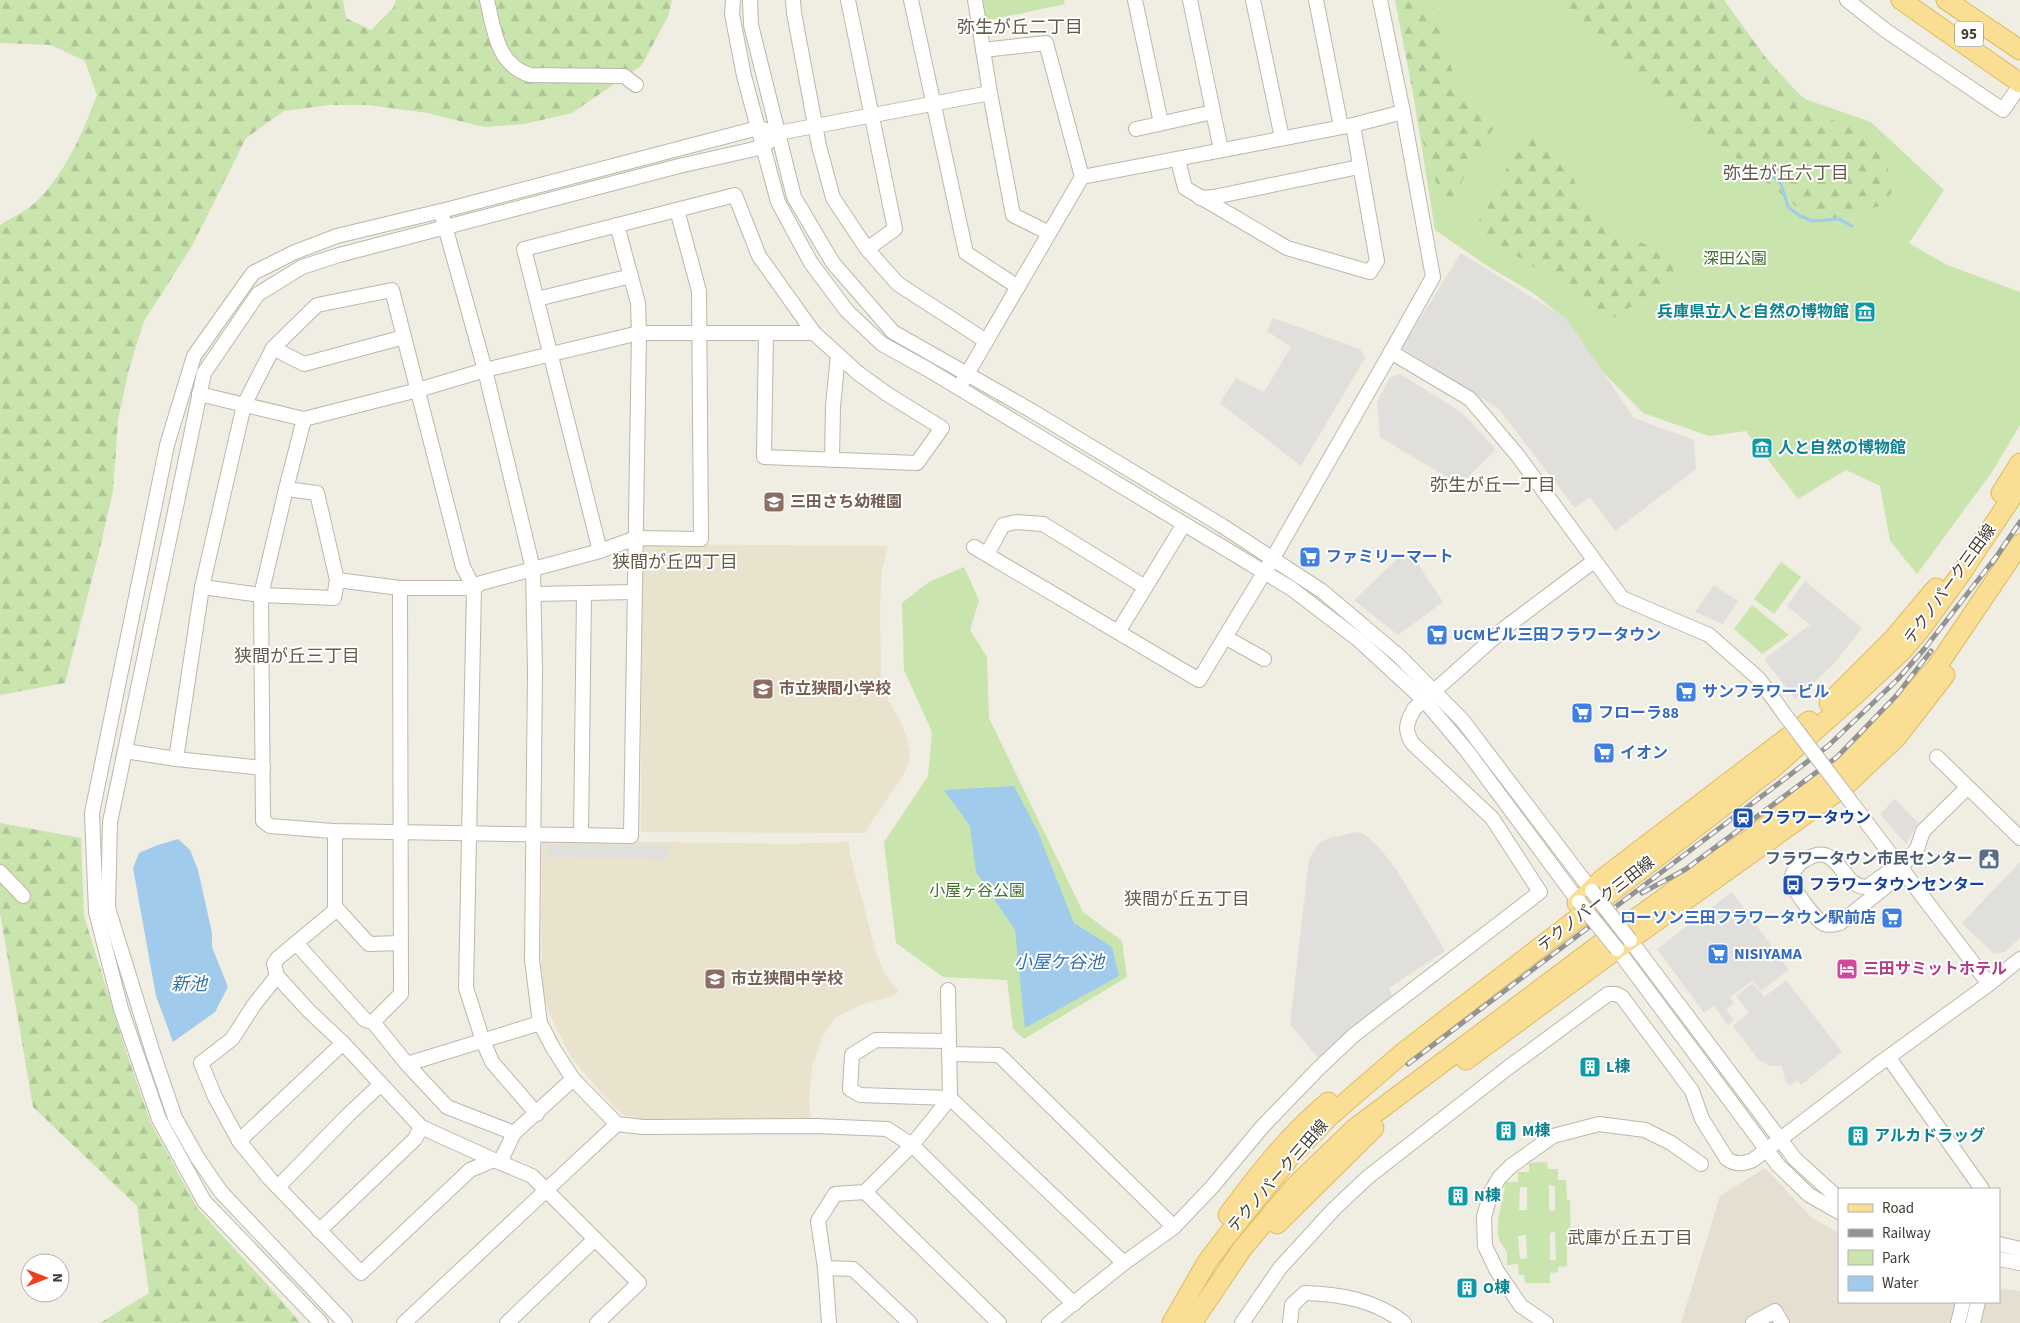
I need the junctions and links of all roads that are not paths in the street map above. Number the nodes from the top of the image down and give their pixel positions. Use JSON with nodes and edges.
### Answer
{"nodes":[{"id":1,"x":487,"y":0,"type":"edge"},
{"id":2,"x":733,"y":0,"type":"edge"},
{"id":3,"x":750,"y":0,"type":"edge"},
{"id":4,"x":793,"y":0,"type":"edge"},
{"id":5,"x":848,"y":0,"type":"edge"},
{"id":6,"x":912,"y":0,"type":"edge"},
{"id":7,"x":974,"y":0,"type":"edge"},
{"id":8,"x":1135,"y":0,"type":"edge"},
{"id":9,"x":1190,"y":0,"type":"edge"},
{"id":10,"x":1253,"y":0,"type":"edge"},
{"id":11,"x":1316,"y":0,"type":"edge"},
{"id":12,"x":1380,"y":0,"type":"edge"},
{"id":13,"x":1847,"y":0,"type":"edge"},
{"id":14,"x":1901,"y":0,"type":"edge"},
{"id":15,"x":1917,"y":0,"type":"edge"},
{"id":16,"x":1946,"y":0,"type":"edge"},
{"id":17,"x":1958,"y":0,"type":"edge"},
{"id":18,"x":1969,"y":5,"type":"edge"},
{"id":19,"x":2020,"y":38,"type":"edge"},
{"id":20,"x":983,"y":50,"type":"junction"},
{"id":21,"x":2020,"y":50,"type":"edge"},
{"id":22,"x":1988,"y":61,"type":"junction"},
{"id":23,"x":2020,"y":69,"type":"edge"},
{"id":24,"x":2020,"y":84,"type":"edge"},
{"id":25,"x":636,"y":85,"type":"dead end"},
{"id":26,"x":990,"y":93,"type":"junction"},
{"id":27,"x":934,"y":104,"type":"junction"},
{"id":28,"x":1213,"y":112,"type":"junction"},
{"id":29,"x":1403,"y":112,"type":"junction"},
{"id":30,"x":872,"y":114,"type":"junction"},
{"id":31,"x":1161,"y":123,"type":"junction"},
{"id":32,"x":815,"y":126,"type":"junction"},
{"id":33,"x":1347,"y":126,"type":"junction"},
{"id":34,"x":758,"y":128,"type":"junction"},
{"id":35,"x":1136,"y":129,"type":"dead end"},
{"id":36,"x":778,"y":133,"type":"junction"},
{"id":37,"x":1282,"y":138,"type":"junction"},
{"id":38,"x":763,"y":147,"type":"junction"},
{"id":39,"x":1221,"y":150,"type":"junction"},
{"id":40,"x":1178,"y":160,"type":"junction"},
{"id":41,"x":1359,"y":167,"type":"junction"},
{"id":42,"x":1088,"y":176,"type":"junction"},
{"id":43,"x":1200,"y":198,"type":"junction"},
{"id":44,"x":677,"y":210,"type":"junction"},
{"id":45,"x":440,"y":211,"type":"junction"},
{"id":46,"x":617,"y":225,"type":"junction"},
{"id":47,"x":446,"y":227,"type":"junction"},
{"id":48,"x":1049,"y":233,"type":"junction"},
{"id":49,"x":867,"y":249,"type":"junction"},
{"id":50,"x":631,"y":276,"type":"junction"},
{"id":51,"x":1018,"y":287,"type":"junction"},
{"id":52,"x":537,"y":299,"type":"junction"},
{"id":53,"x":638,"y":333,"type":"junction"},
{"id":54,"x":700,"y":333,"type":"junction"},
{"id":55,"x":766,"y":333,"type":"junction"},
{"id":56,"x":814,"y":333,"type":"junction"},
{"id":57,"x":404,"y":337,"type":"junction"},
{"id":58,"x":986,"y":341,"type":"junction"},
{"id":59,"x":273,"y":348,"type":"junction"},
{"id":60,"x":1391,"y":352,"type":"junction"},
{"id":61,"x":550,"y":354,"type":"junction"},
{"id":62,"x":838,"y":355,"type":"junction"},
{"id":63,"x":485,"y":370,"type":"junction"},
{"id":64,"x":970,"y":376,"type":"junction"},
{"id":65,"x":418,"y":390,"type":"junction"},
{"id":66,"x":961,"y":390,"type":"junction"},
{"id":67,"x":199,"y":394,"type":"junction"},
{"id":68,"x":244,"y":405,"type":"junction"},
{"id":69,"x":304,"y":419,"type":"junction"},
{"id":70,"x":832,"y":460,"type":"junction"},
{"id":71,"x":2020,"y":464,"type":"edge"},
{"id":72,"x":2020,"y":479,"type":"edge"},
{"id":73,"x":2020,"y":485,"type":"edge"},
{"id":74,"x":286,"y":489,"type":"junction"},
{"id":75,"x":2003,"y":510,"type":"junction"},
{"id":76,"x":1184,"y":524,"type":"junction"},
{"id":77,"x":636,"y":538,"type":"junction"},
{"id":78,"x":2020,"y":544,"type":"edge"},
{"id":79,"x":974,"y":547,"type":"dead end"},
{"id":80,"x":600,"y":551,"type":"junction"},
{"id":81,"x":987,"y":554,"type":"junction"},
{"id":82,"x":1273,"y":558,"type":"junction"},
{"id":83,"x":1594,"y":561,"type":"junction"},
{"id":84,"x":2020,"y":566,"type":"edge"},
{"id":85,"x":533,"y":569,"type":"junction"},
{"id":86,"x":1263,"y":572,"type":"junction"},
{"id":87,"x":337,"y":580,"type":"junction"},
{"id":88,"x":202,"y":587,"type":"junction"},
{"id":89,"x":1145,"y":587,"type":"junction"},
{"id":90,"x":400,"y":588,"type":"junction"},
{"id":91,"x":474,"y":588,"type":"junction"},
{"id":92,"x":636,"y":592,"type":"junction"},
{"id":93,"x":584,"y":593,"type":"junction"},
{"id":94,"x":534,"y":594,"type":"junction"},
{"id":95,"x":261,"y":595,"type":"junction"},
{"id":96,"x":1118,"y":632,"type":"junction"},
{"id":97,"x":1225,"y":637,"type":"junction"},
{"id":98,"x":1904,"y":649,"type":"junction"},
{"id":99,"x":1264,"y":659,"type":"dead end"},
{"id":100,"x":1936,"y":668,"type":"junction"},
{"id":101,"x":1429,"y":696,"type":"junction"},
{"id":102,"x":1819,"y":713,"type":"junction"},
{"id":103,"x":125,"y":751,"type":"junction"},
{"id":104,"x":1936,"y":757,"type":"dead end"},
{"id":105,"x":176,"y":759,"type":"junction"},
{"id":106,"x":263,"y":768,"type":"junction"},
{"id":107,"x":1967,"y":788,"type":"junction"},
{"id":108,"x":1830,"y":797,"type":"junction"},
{"id":109,"x":335,"y":831,"type":"junction"},
{"id":110,"x":401,"y":832,"type":"junction"},
{"id":111,"x":469,"y":833,"type":"junction"},
{"id":112,"x":533,"y":835,"type":"junction"},
{"id":113,"x":581,"y":835,"type":"junction"},
{"id":114,"x":2020,"y":838,"type":"edge"},
{"id":115,"x":1900,"y":868,"type":"junction"},
{"id":116,"x":0,"y":872,"type":"edge"},
{"id":117,"x":23,"y":896,"type":"dead end"},
{"id":118,"x":1585,"y":896,"type":"junction"},
{"id":119,"x":336,"y":909,"type":"junction"},
{"id":120,"x":296,"y":943,"type":"junction"},
{"id":121,"x":401,"y":943,"type":"junction"},
{"id":122,"x":1624,"y":944,"type":"junction"},
{"id":123,"x":2020,"y":958,"type":"edge"},
{"id":124,"x":277,"y":976,"type":"junction"},
{"id":125,"x":1990,"y":984,"type":"junction"},
{"id":126,"x":948,"y":990,"type":"dead end"},
{"id":127,"x":372,"y":1022,"type":"junction"},
{"id":128,"x":540,"y":1023,"type":"junction"},
{"id":129,"x":482,"y":1040,"type":"junction"},
{"id":130,"x":343,"y":1043,"type":"junction"},
{"id":131,"x":949,"y":1048,"type":"junction"},
{"id":132,"x":1889,"y":1058,"type":"junction"},
{"id":133,"x":407,"y":1064,"type":"junction"},
{"id":134,"x":574,"y":1079,"type":"junction"},
{"id":135,"x":381,"y":1084,"type":"junction"},
{"id":136,"x":950,"y":1098,"type":"junction"},
{"id":137,"x":1328,"y":1102,"type":"junction"},
{"id":138,"x":538,"y":1114,"type":"junction"},
{"id":139,"x":617,"y":1124,"type":"junction"},
{"id":140,"x":421,"y":1127,"type":"junction"},
{"id":141,"x":1374,"y":1128,"type":"junction"},
{"id":142,"x":514,"y":1133,"type":"junction"},
{"id":143,"x":1780,"y":1139,"type":"junction"},
{"id":144,"x":239,"y":1141,"type":"junction"},
{"id":145,"x":912,"y":1145,"type":"junction"},
{"id":146,"x":1767,"y":1149,"type":"junction"},
{"id":147,"x":499,"y":1161,"type":"junction"},
{"id":148,"x":1701,"y":1164,"type":"dead end"},
{"id":149,"x":278,"y":1187,"type":"junction"},
{"id":150,"x":1294,"y":1187,"type":"junction"},
{"id":151,"x":1981,"y":1188,"type":"edge"},
{"id":152,"x":546,"y":1191,"type":"junction"},
{"id":153,"x":865,"y":1192,"type":"junction"},
{"id":154,"x":1838,"y":1198,"type":"edge"},
{"id":155,"x":1838,"y":1211,"type":"edge"},
{"id":156,"x":1174,"y":1227,"type":"junction"},
{"id":157,"x":319,"y":1231,"type":"junction"},
{"id":158,"x":1226,"y":1236,"type":"junction"},
{"id":159,"x":595,"y":1239,"type":"junction"},
{"id":160,"x":2000,"y":1244,"type":"edge"},
{"id":161,"x":2020,"y":1248,"type":"edge"},
{"id":162,"x":2000,"y":1259,"type":"edge"},
{"id":163,"x":1124,"y":1263,"type":"junction"},
{"id":164,"x":2020,"y":1263,"type":"edge"},
{"id":165,"x":825,"y":1268,"type":"junction"},
{"id":166,"x":1963,"y":1303,"type":"edge"},
{"id":167,"x":1978,"y":1303,"type":"edge"},
{"id":168,"x":1074,"y":1304,"type":"junction"},
{"id":169,"x":306,"y":1308,"type":"junction"},
{"id":170,"x":311,"y":1323,"type":"edge"},
{"id":171,"x":321,"y":1323,"type":"edge"},
{"id":172,"x":345,"y":1323,"type":"edge"},
{"id":173,"x":404,"y":1323,"type":"edge"},
{"id":174,"x":507,"y":1323,"type":"edge"},
{"id":175,"x":597,"y":1323,"type":"edge"},
{"id":176,"x":828,"y":1323,"type":"edge"},
{"id":177,"x":910,"y":1323,"type":"edge"},
{"id":178,"x":1000,"y":1323,"type":"edge"},
{"id":179,"x":1049,"y":1323,"type":"edge"},
{"id":180,"x":1158,"y":1323,"type":"edge"},
{"id":181,"x":1172,"y":1323,"type":"edge"},
{"id":182,"x":1192,"y":1323,"type":"edge"},
{"id":183,"x":1205,"y":1323,"type":"edge"},
{"id":184,"x":1242,"y":1323,"type":"edge"},
{"id":185,"x":1290,"y":1323,"type":"edge"},
{"id":186,"x":1404,"y":1323,"type":"edge"},
{"id":187,"x":1546,"y":1323,"type":"edge"},
{"id":188,"x":1753,"y":1323,"type":"edge"},
{"id":189,"x":1782,"y":1323,"type":"edge"},
{"id":190,"x":1958,"y":1323,"type":"edge"},
{"id":191,"x":1973,"y":1323,"type":"edge"}],
"edges":[{"from":1,"to":25,"type":"street"},
{"from":2,"to":34,"type":"street"},
{"from":3,"to":36,"type":"street"},
{"from":4,"to":32,"type":"street"},
{"from":5,"to":30,"type":"street"},
{"from":6,"to":27,"type":"street"},
{"from":7,"to":20,"type":"street"},
{"from":8,"to":31,"type":"street"},
{"from":9,"to":28,"type":"street"},
{"from":10,"to":37,"type":"street"},
{"from":11,"to":33,"type":"street"},
{"from":12,"to":29,"type":"street"},
{"from":13,"to":24,"type":"street"},
{"from":14,"to":22,"type":"main road","number":"95"},
{"from":15,"to":22,"type":"main road","number":"95"},
{"from":15,"to":23,"type":"main road","number":"95"},
{"from":16,"to":21,"type":"main road","number":"95"},
{"from":17,"to":18,"type":"main road","number":"95"},
{"from":18,"to":19,"type":"main road","number":"95"},
{"from":20,"to":26,"type":"street"},
{"from":20,"to":42,"type":"street"},
{"from":22,"to":24,"type":"main road","number":"95"},
{"from":26,"to":27,"type":"street"},
{"from":26,"to":48,"type":"street"},
{"from":27,"to":30,"type":"street"},
{"from":27,"to":51,"type":"street"},
{"from":28,"to":31,"type":"street"},
{"from":28,"to":39,"type":"street"},
{"from":29,"to":33,"type":"street"},
{"from":29,"to":60,"type":"street"},
{"from":30,"to":32,"type":"street"},
{"from":30,"to":49,"type":"street"},
{"from":31,"to":35,"type":"street"},
{"from":32,"to":36,"type":"street"},
{"from":32,"to":49,"type":"street"},
{"from":33,"to":37,"type":"street"},
{"from":33,"to":41,"type":"street"},
{"from":34,"to":36,"type":"street"},
{"from":34,"to":38,"type":"street"},
{"from":34,"to":45,"type":"street"},
{"from":36,"to":38,"type":"street"},
{"from":36,"to":64,"type":"street"},
{"from":37,"to":39,"type":"street"},
{"from":38,"to":47,"type":"street"},
{"from":38,"to":66,"type":"street"},
{"from":39,"to":40,"type":"street"},
{"from":40,"to":42,"type":"street"},
{"from":40,"to":43,"type":"street"},
{"from":41,"to":43,"type":"street"},
{"from":41,"to":43,"type":"street"},
{"from":42,"to":48,"type":"street"},
{"from":44,"to":46,"type":"street"},
{"from":44,"to":54,"type":"street"},
{"from":44,"to":56,"type":"street"},
{"from":45,"to":47,"type":"street"},
{"from":45,"to":169,"type":"street"},
{"from":46,"to":50,"type":"street"},
{"from":46,"to":52,"type":"street"},
{"from":47,"to":63,"type":"street"},
{"from":47,"to":67,"type":"street"},
{"from":48,"to":51,"type":"street"},
{"from":49,"to":58,"type":"street"},
{"from":50,"to":52,"type":"street"},
{"from":50,"to":53,"type":"street"},
{"from":51,"to":58,"type":"street"},
{"from":52,"to":61,"type":"street"},
{"from":53,"to":54,"type":"street"},
{"from":53,"to":61,"type":"street"},
{"from":53,"to":77,"type":"street"},
{"from":54,"to":55,"type":"street"},
{"from":54,"to":77,"type":"street"},
{"from":55,"to":56,"type":"street"},
{"from":55,"to":70,"type":"street"},
{"from":56,"to":62,"type":"street"},
{"from":57,"to":59,"type":"street"},
{"from":57,"to":59,"type":"street"},
{"from":57,"to":65,"type":"street"},
{"from":58,"to":64,"type":"street"},
{"from":59,"to":68,"type":"street"},
{"from":60,"to":82,"type":"street"},
{"from":60,"to":83,"type":"street"},
{"from":61,"to":63,"type":"street"},
{"from":61,"to":80,"type":"street"},
{"from":62,"to":70,"type":"street"},
{"from":62,"to":70,"type":"street"},
{"from":63,"to":65,"type":"street"},
{"from":63,"to":85,"type":"street"},
{"from":64,"to":66,"type":"street"},
{"from":64,"to":82,"type":"street"},
{"from":65,"to":69,"type":"street"},
{"from":65,"to":91,"type":"street"},
{"from":66,"to":76,"type":"street"},
{"from":67,"to":68,"type":"street"},
{"from":67,"to":103,"type":"street"},
{"from":68,"to":69,"type":"street"},
{"from":68,"to":88,"type":"street"},
{"from":69,"to":74,"type":"street"},
{"from":71,"to":102,"type":"main road"},
{"from":72,"to":75,"type":"main road"},
{"from":73,"to":75,"type":"main road","name":"テクノパーク三田線"},
{"from":74,"to":87,"type":"street"},
{"from":74,"to":95,"type":"street"},
{"from":75,"to":98,"type":"main road","name":"テクノパーク三田線"},
{"from":76,"to":86,"type":"street"},
{"from":76,"to":89,"type":"street"},
{"from":77,"to":80,"type":"street"},
{"from":77,"to":92,"type":"street"},
{"from":78,"to":100,"type":"main road","name":"テクノパーク三田線"},
{"from":79,"to":81,"type":"street"},
{"from":80,"to":85,"type":"street"},
{"from":81,"to":89,"type":"street"},
{"from":81,"to":96,"type":"street"},
{"from":82,"to":86,"type":"street"},
{"from":82,"to":101,"type":"street"},
{"from":83,"to":101,"type":"street"},
{"from":83,"to":115,"type":"street","bridge":true},
{"from":84,"to":108,"type":"main road"},
{"from":85,"to":91,"type":"street"},
{"from":85,"to":94,"type":"street"},
{"from":86,"to":97,"type":"street"},
{"from":86,"to":101,"type":"street"},
{"from":87,"to":90,"type":"street"},
{"from":87,"to":95,"type":"street"},
{"from":88,"to":95,"type":"street"},
{"from":88,"to":105,"type":"street"},
{"from":89,"to":96,"type":"street"},
{"from":90,"to":91,"type":"street"},
{"from":90,"to":110,"type":"street"},
{"from":91,"to":111,"type":"street"},
{"from":92,"to":93,"type":"street"},
{"from":92,"to":113,"type":"street"},
{"from":93,"to":94,"type":"street"},
{"from":93,"to":113,"type":"street"},
{"from":94,"to":112,"type":"street"},
{"from":95,"to":106,"type":"street"},
{"from":96,"to":97,"type":"street"},
{"from":97,"to":99,"type":"street"},
{"from":98,"to":102,"type":"main road"},
{"from":98,"to":158,"type":"main road","name":"テクノパーク三田線"},
{"from":100,"to":108,"type":"main road"},
{"from":100,"to":150,"type":"main road","name":"テクノパーク三田線"},
{"from":101,"to":118,"type":"street"},
{"from":101,"to":156,"type":"street"},
{"from":102,"to":118,"type":"main road"},
{"from":103,"to":105,"type":"street"},
{"from":103,"to":172,"type":"street"},
{"from":104,"to":107,"type":"street"},
{"from":105,"to":106,"type":"street"},
{"from":106,"to":109,"type":"street"},
{"from":107,"to":114,"type":"street"},
{"from":107,"to":115,"type":"street"},
{"from":108,"to":122,"type":"main road"},
{"from":109,"to":110,"type":"street"},
{"from":109,"to":119,"type":"street"},
{"from":110,"to":111,"type":"street"},
{"from":110,"to":121,"type":"street"},
{"from":111,"to":112,"type":"street"},
{"from":111,"to":129,"type":"street"},
{"from":112,"to":113,"type":"street"},
{"from":112,"to":128,"type":"street"},
{"from":115,"to":115,"type":"street"},
{"from":115,"to":125,"type":"street"},
{"from":116,"to":117,"type":"street"},
{"from":118,"to":122,"type":"street","bridge":true},
{"from":118,"to":137,"type":"main road"},
{"from":119,"to":120,"type":"street"},
{"from":119,"to":121,"type":"street"},
{"from":120,"to":124,"type":"street"},
{"from":120,"to":127,"type":"street"},
{"from":121,"to":127,"type":"street"},
{"from":122,"to":141,"type":"main road"},
{"from":122,"to":143,"type":"street"},
{"from":122,"to":146,"type":"street"},
{"from":123,"to":125,"type":"street"},
{"from":124,"to":130,"type":"street"},
{"from":124,"to":144,"type":"street"},
{"from":125,"to":132,"type":"street"},
{"from":126,"to":131,"type":"street"},
{"from":127,"to":133,"type":"street"},
{"from":128,"to":129,"type":"street"},
{"from":128,"to":134,"type":"street"},
{"from":129,"to":133,"type":"street"},
{"from":129,"to":138,"type":"street"},
{"from":130,"to":135,"type":"street"},
{"from":130,"to":144,"type":"street"},
{"from":131,"to":136,"type":"street"},
{"from":131,"to":136,"type":"street"},
{"from":131,"to":156,"type":"street"},
{"from":132,"to":143,"type":"street"},
{"from":132,"to":151,"type":"street"},
{"from":133,"to":142,"type":"street"},
{"from":134,"to":138,"type":"street"},
{"from":134,"to":139,"type":"street"},
{"from":135,"to":140,"type":"street"},
{"from":135,"to":149,"type":"street"},
{"from":136,"to":145,"type":"street"},
{"from":136,"to":163,"type":"street"},
{"from":137,"to":158,"type":"main road"},
{"from":137,"to":180,"type":"main road"},
{"from":138,"to":142,"type":"street"},
{"from":139,"to":145,"type":"street"},
{"from":139,"to":152,"type":"street"},
{"from":140,"to":147,"type":"street"},
{"from":140,"to":157,"type":"street"},
{"from":141,"to":150,"type":"main road"},
{"from":141,"to":183,"type":"main road"},
{"from":142,"to":147,"type":"street"},
{"from":143,"to":146,"type":"street"},
{"from":143,"to":154,"type":"street"},
{"from":144,"to":149,"type":"street"},
{"from":145,"to":153,"type":"street"},
{"from":145,"to":168,"type":"street"},
{"from":146,"to":155,"type":"street"},
{"from":146,"to":184,"type":"street"},
{"from":147,"to":152,"type":"street"},
{"from":147,"to":157,"type":"street"},
{"from":148,"to":187,"type":"street"},
{"from":149,"to":157,"type":"street"},
{"from":150,"to":182,"type":"main road","name":"テクノパーク三田線"},
{"from":152,"to":159,"type":"street"},
{"from":152,"to":173,"type":"street"},
{"from":153,"to":165,"type":"street"},
{"from":153,"to":178,"type":"street"},
{"from":156,"to":163,"type":"street"},
{"from":158,"to":181,"type":"main road","name":"テクノパーク三田線"},
{"from":159,"to":174,"type":"street"},
{"from":159,"to":175,"type":"street"},
{"from":160,"to":161,"type":"street"},
{"from":162,"to":164,"type":"street"},
{"from":163,"to":168,"type":"street"},
{"from":165,"to":176,"type":"street"},
{"from":165,"to":177,"type":"street"},
{"from":166,"to":190,"type":"street"},
{"from":167,"to":191,"type":"street"},
{"from":168,"to":179,"type":"street"},
{"from":169,"to":170,"type":"street"},
{"from":169,"to":171,"type":"street"},
{"from":185,"to":186,"type":"street"},
{"from":188,"to":189,"type":"street"}]}
